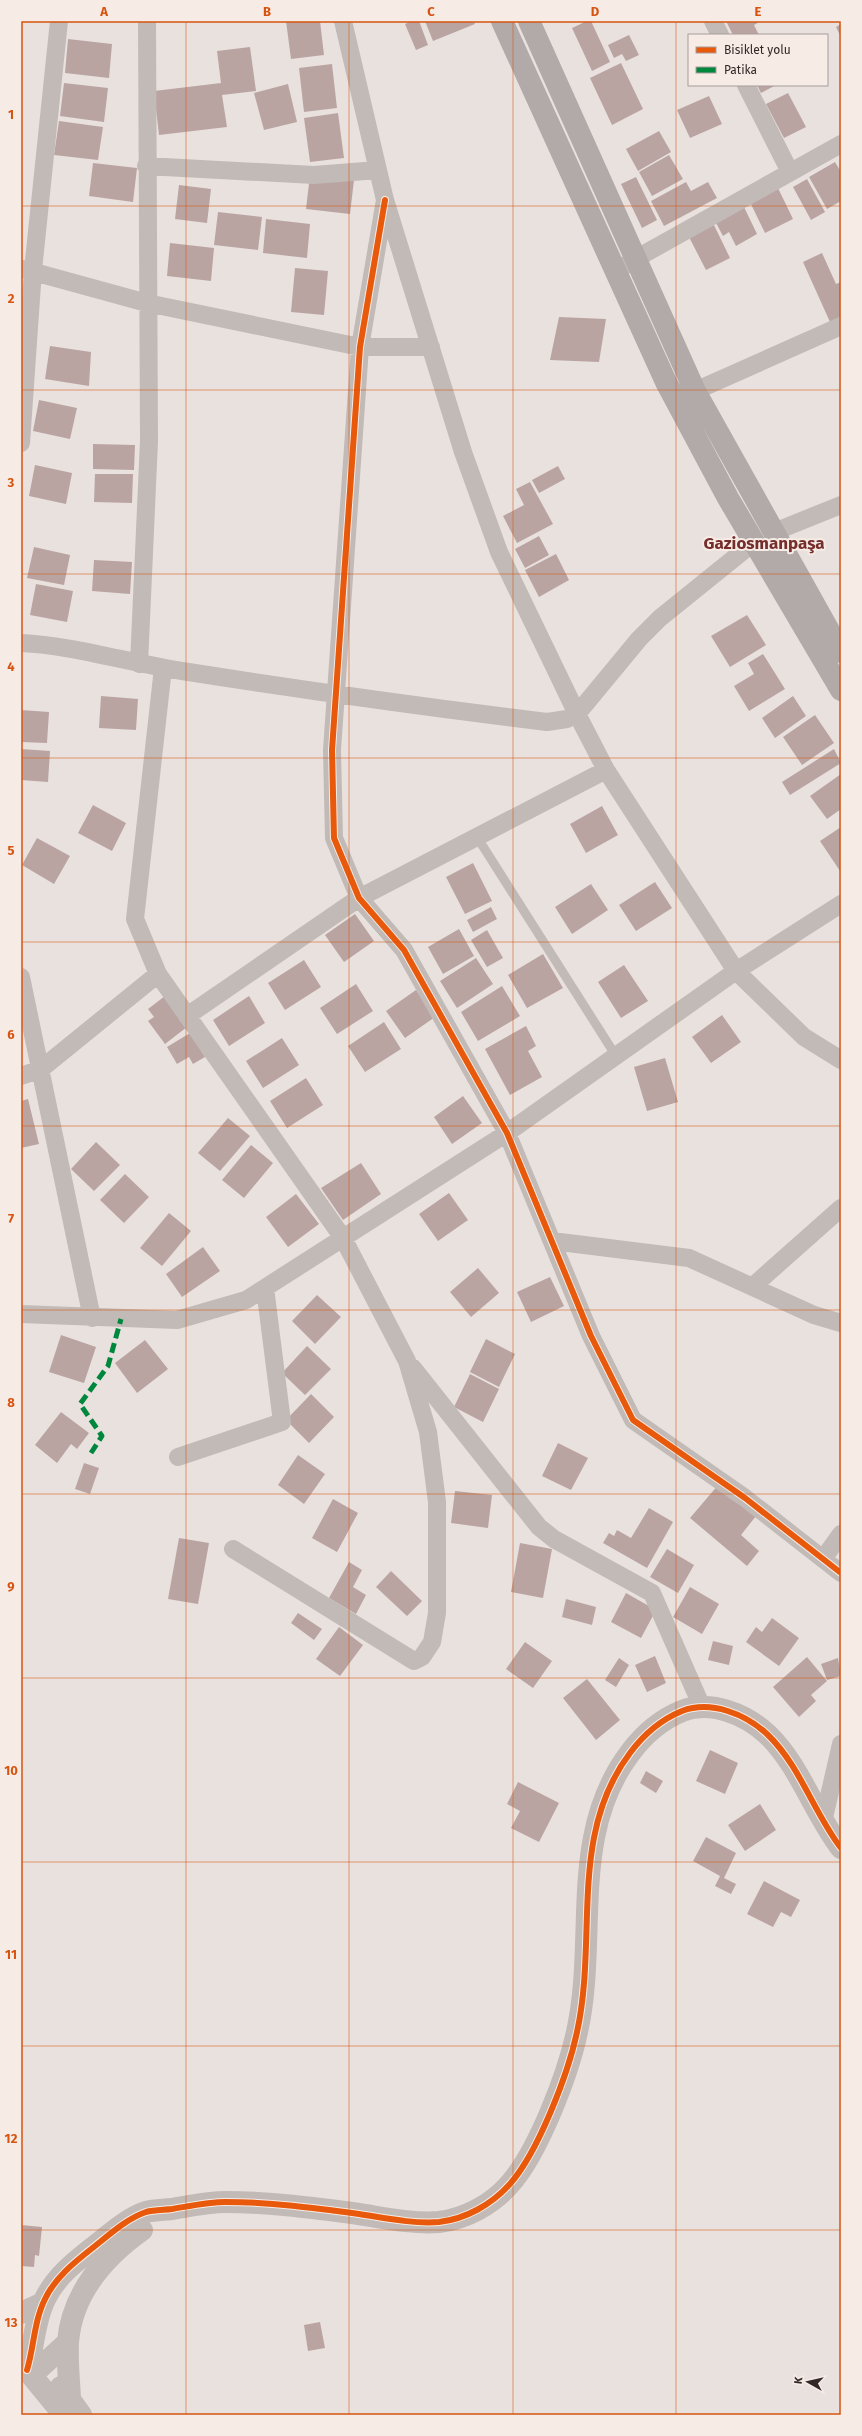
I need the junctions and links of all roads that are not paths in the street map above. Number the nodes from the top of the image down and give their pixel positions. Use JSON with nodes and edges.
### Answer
{"nodes":[{"id":1,"x":59,"y":21,"type":"edge"},
{"id":2,"x":147,"y":21,"type":"edge"},
{"id":3,"x":343,"y":21,"type":"edge"},
{"id":4,"x":502,"y":21,"type":"edge"},
{"id":5,"x":529,"y":21,"type":"edge"},
{"id":6,"x":713,"y":21,"type":"edge"},
{"id":7,"x":720,"y":34,"type":"edge"},
{"id":8,"x":747,"y":86,"type":"edge"},
{"id":9,"x":841,"y":144,"type":"edge"},
{"id":10,"x":146,"y":166,"type":"junction"},
{"id":11,"x":378,"y":170,"type":"junction"},
{"id":12,"x":790,"y":172,"type":"junction"},
{"id":13,"x":385,"y":200,"type":"junction"},
{"id":14,"x":635,"y":259,"type":"junction"},
{"id":15,"x":27,"y":269,"type":"edge"},
{"id":16,"x":614,"y":272,"type":"junction"},
{"id":17,"x":148,"y":303,"type":"junction"},
{"id":18,"x":841,"y":326,"type":"edge"},
{"id":19,"x":360,"y":347,"type":"junction"},
{"id":20,"x":431,"y":347,"type":"junction"},
{"id":21,"x":695,"y":391,"type":"junction"},
{"id":22,"x":21,"y":443,"type":"edge"},
{"id":23,"x":841,"y":504,"type":"edge"},
{"id":24,"x":774,"y":532,"type":"junction"},
{"id":25,"x":753,"y":543,"type":"junction"},
{"id":26,"x":21,"y":643,"type":"edge"},
{"id":27,"x":840,"y":648,"type":"edge"},
{"id":28,"x":139,"y":664,"type":"junction"},
{"id":29,"x":163,"y":668,"type":"junction"},
{"id":30,"x":841,"y":690,"type":"edge"},
{"id":31,"x":336,"y":695,"type":"junction"},
{"id":32,"x":577,"y":714,"type":"junction"},
{"id":33,"x":606,"y":770,"type":"junction"},
{"id":34,"x":477,"y":837,"type":"junction"},
{"id":35,"x":359,"y":898,"type":"junction"},
{"id":36,"x":841,"y":904,"type":"edge"},
{"id":37,"x":736,"y":971,"type":"junction"},
{"id":38,"x":158,"y":974,"type":"junction"},
{"id":39,"x":21,"y":977,"type":"edge"},
{"id":40,"x":187,"y":1016,"type":"junction"},
{"id":41,"x":616,"y":1056,"type":"junction"},
{"id":42,"x":841,"y":1060,"type":"edge"},
{"id":43,"x":41,"y":1069,"type":"junction"},
{"id":44,"x":21,"y":1076,"type":"edge"},
{"id":45,"x":507,"y":1133,"type":"junction"},
{"id":46,"x":841,"y":1208,"type":"edge"},
{"id":47,"x":343,"y":1238,"type":"junction"},
{"id":48,"x":552,"y":1241,"type":"junction"},
{"id":49,"x":752,"y":1287,"type":"junction"},
{"id":50,"x":265,"y":1288,"type":"junction"},
{"id":51,"x":21,"y":1314,"type":"edge"},
{"id":52,"x":92,"y":1318,"type":"junction"},
{"id":53,"x":841,"y":1323,"type":"edge"},
{"id":54,"x":407,"y":1361,"type":"junction"},
{"id":55,"x":178,"y":1457,"type":"dead end"},
{"id":56,"x":841,"y":1534,"type":"edge"},
{"id":57,"x":233,"y":1549,"type":"dead end"},
{"id":58,"x":823,"y":1559,"type":"junction"},
{"id":59,"x":841,"y":1573,"type":"edge"},
{"id":60,"x":702,"y":1707,"type":"junction"},
{"id":61,"x":841,"y":1744,"type":"edge"},
{"id":62,"x":823,"y":1822,"type":"junction"},
{"id":63,"x":841,"y":1848,"type":"edge"},
{"id":64,"x":175,"y":2208,"type":"junction"},
{"id":65,"x":43,"y":2303,"type":"junction"},
{"id":66,"x":21,"y":2314,"type":"edge"},
{"id":67,"x":68,"y":2342,"type":"junction"},
{"id":68,"x":29,"y":2362,"type":"edge"},
{"id":69,"x":72,"y":2409,"type":"edge"}],
"edges":[{"from":1,"to":15,"type":"street"},
{"from":2,"to":10,"type":"street"},
{"from":3,"to":11,"type":"street"},
{"from":4,"to":16,"type":"main road"},
{"from":5,"to":14,"type":"main road"},
{"from":6,"to":7,"type":"street"},
{"from":8,"to":12,"type":"street"},
{"from":9,"to":12,"type":"street"},
{"from":10,"to":11,"type":"street"},
{"from":10,"to":17,"type":"street"},
{"from":11,"to":13,"type":"street"},
{"from":12,"to":14,"type":"street"},
{"from":13,"to":19,"type":"street"},
{"from":13,"to":20,"type":"street"},
{"from":14,"to":16,"type":"street"},
{"from":14,"to":21,"type":"main road"},
{"from":15,"to":17,"type":"street"},
{"from":15,"to":22,"type":"street"},
{"from":16,"to":25,"type":"main road"},
{"from":17,"to":19,"type":"street"},
{"from":17,"to":28,"type":"street"},
{"from":18,"to":21,"type":"street"},
{"from":19,"to":20,"type":"street"},
{"from":19,"to":31,"type":"street"},
{"from":20,"to":32,"type":"street"},
{"from":21,"to":24,"type":"main road"},
{"from":23,"to":24,"type":"street"},
{"from":24,"to":27,"type":"main road"},
{"from":25,"to":30,"type":"main road"},
{"from":25,"to":32,"type":"street"},
{"from":26,"to":28,"type":"street"},
{"from":28,"to":29,"type":"street"},
{"from":29,"to":31,"type":"street"},
{"from":29,"to":38,"type":"street"},
{"from":31,"to":32,"type":"street"},
{"from":31,"to":35,"type":"street"},
{"from":32,"to":33,"type":"street"},
{"from":33,"to":34,"type":"street"},
{"from":33,"to":37,"type":"street"},
{"from":34,"to":35,"type":"street"},
{"from":34,"to":41,"type":"lane"},
{"from":35,"to":40,"type":"street"},
{"from":35,"to":45,"type":"street"},
{"from":36,"to":37,"type":"street"},
{"from":37,"to":41,"type":"street"},
{"from":37,"to":42,"type":"street"},
{"from":38,"to":40,"type":"street"},
{"from":38,"to":43,"type":"street"},
{"from":39,"to":43,"type":"street"},
{"from":40,"to":47,"type":"street"},
{"from":41,"to":45,"type":"street"},
{"from":43,"to":44,"type":"street"},
{"from":43,"to":52,"type":"street"},
{"from":45,"to":47,"type":"street"},
{"from":45,"to":48,"type":"street"},
{"from":46,"to":49,"type":"street"},
{"from":47,"to":50,"type":"street"},
{"from":47,"to":54,"type":"street"},
{"from":48,"to":49,"type":"street"},
{"from":48,"to":58,"type":"street"},
{"from":49,"to":53,"type":"street"},
{"from":50,"to":52,"type":"street"},
{"from":50,"to":55,"type":"street"},
{"from":51,"to":52,"type":"street"},
{"from":54,"to":57,"type":"street"},
{"from":54,"to":60,"type":"street"},
{"from":56,"to":58,"type":"street"},
{"from":58,"to":59,"type":"street"},
{"from":60,"to":62,"type":"street"},
{"from":60,"to":64,"type":"street"},
{"from":61,"to":62,"type":"street"},
{"from":62,"to":63,"type":"street"},
{"from":64,"to":65,"type":"street"},
{"from":64,"to":67,"type":"street"},
{"from":65,"to":66,"type":"street"},
{"from":65,"to":68,"type":"street"},
{"from":67,"to":68,"type":"street"},
{"from":67,"to":69,"type":"street"},
{"from":68,"to":69,"type":"street"}]}
